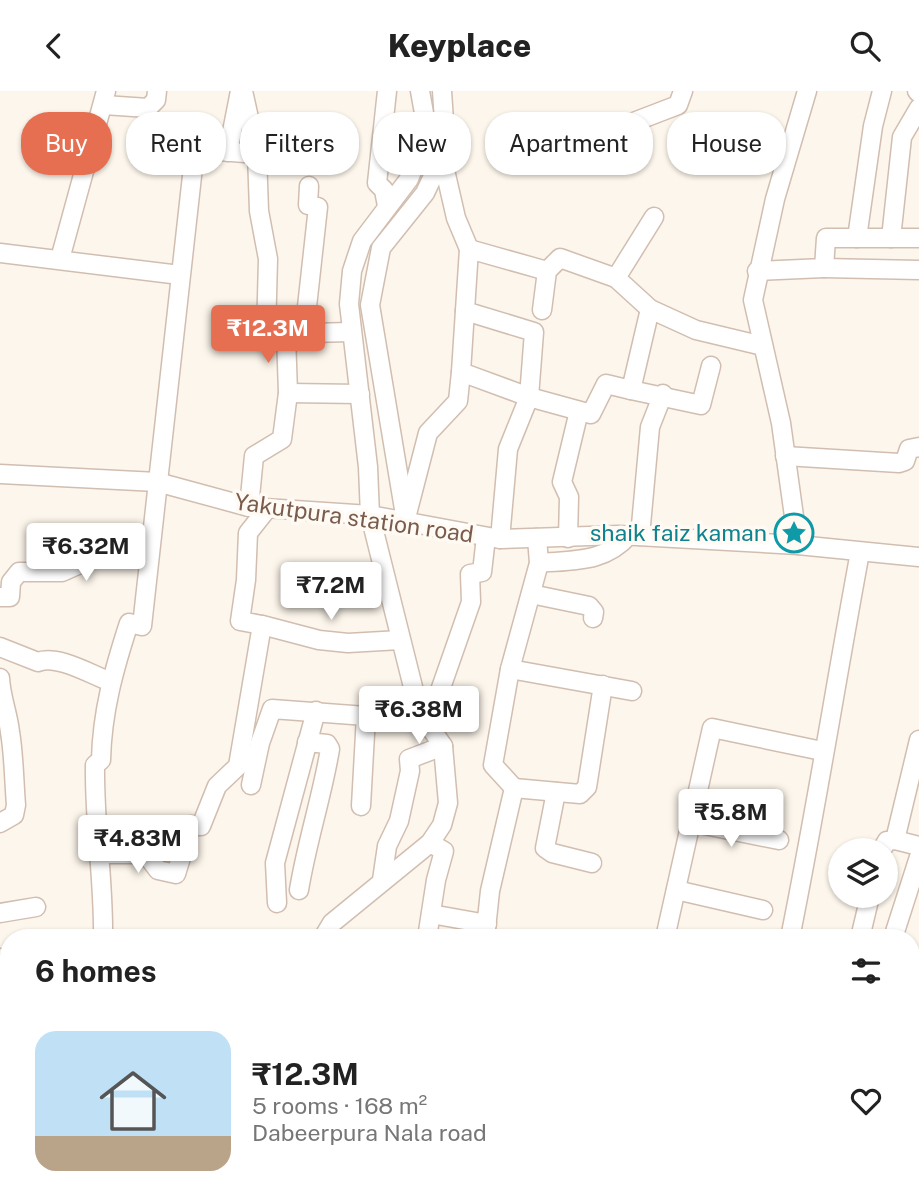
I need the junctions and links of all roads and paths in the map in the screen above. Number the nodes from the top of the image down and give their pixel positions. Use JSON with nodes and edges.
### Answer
{"nodes":[{"id":1,"x":157,"y":91,"type":"edge"},
{"id":2,"x":242,"y":91,"type":"edge"},
{"id":3,"x":387,"y":91,"type":"edge"},
{"id":4,"x":420,"y":91,"type":"edge"},
{"id":5,"x":442,"y":91,"type":"edge"},
{"id":6,"x":683,"y":91,"type":"edge"},
{"id":7,"x":807,"y":91,"type":"edge"},
{"id":8,"x":882,"y":91,"type":"edge"},
{"id":9,"x":105,"y":98,"type":"edge"},
{"id":10,"x":919,"y":108,"type":"edge"},
{"id":11,"x":247,"y":112,"type":"edge"},
{"id":12,"x":443,"y":112,"type":"edge"},
{"id":13,"x":653,"y":115,"type":"edge"},
{"id":14,"x":228,"y":152,"type":"junction"},
{"id":15,"x":240,"y":153,"type":"edge"},
{"id":16,"x":258,"y":175,"type":"edge"},
{"id":17,"x":434,"y":175,"type":"edge"},
{"id":18,"x":446,"y":175,"type":"edge"},
{"id":19,"x":309,"y":186,"type":"dead end"},
{"id":20,"x":392,"y":202,"type":"junction"},
{"id":21,"x":412,"y":211,"type":"junction"},
{"id":22,"x":654,"y":217,"type":"dead end"},
{"id":23,"x":857,"y":238,"type":"junction"},
{"id":24,"x":891,"y":238,"type":"junction"},
{"id":25,"x":919,"y":238,"type":"edge"},
{"id":26,"x":470,"y":249,"type":"junction"},
{"id":27,"x":0,"y":253,"type":"edge"},
{"id":28,"x":60,"y":259,"type":"junction"},
{"id":29,"x":824,"y":268,"type":"junction"},
{"id":30,"x":919,"y":270,"type":"edge"},
{"id":31,"x":548,"y":271,"type":"junction"},
{"id":32,"x":757,"y":271,"type":"junction"},
{"id":33,"x":180,"y":275,"type":"junction"},
{"id":34,"x":616,"y":278,"type":"junction"},
{"id":35,"x":349,"y":304,"type":"junction"},
{"id":36,"x":370,"y":305,"type":"junction"},
{"id":37,"x":650,"y":309,"type":"junction"},
{"id":38,"x":465,"y":310,"type":"junction"},
{"id":39,"x":542,"y":310,"type":"dead end"},
{"id":40,"x":351,"y":332,"type":"junction"},
{"id":41,"x":295,"y":335,"type":"junction"},
{"id":42,"x":763,"y":346,"type":"junction"},
{"id":43,"x":711,"y":366,"type":"dead end"},
{"id":44,"x":461,"y":373,"type":"junction"},
{"id":45,"x":631,"y":390,"type":"junction"},
{"id":46,"x":288,"y":393,"type":"junction"},
{"id":47,"x":360,"y":394,"type":"junction"},
{"id":48,"x":663,"y":394,"type":"junction"},
{"id":49,"x":529,"y":397,"type":"junction"},
{"id":50,"x":579,"y":411,"type":"junction"},
{"id":51,"x":919,"y":447,"type":"edge"},
{"id":52,"x":785,"y":456,"type":"junction"},
{"id":53,"x":368,"y":467,"type":"junction"},
{"id":54,"x":396,"y":467,"type":"junction"},
{"id":55,"x":0,"y":474,"type":"edge"},
{"id":56,"x":157,"y":482,"type":"junction"},
{"id":57,"x":258,"y":508,"type":"junction"},
{"id":58,"x":370,"y":515,"type":"junction"},
{"id":59,"x":406,"y":521,"type":"junction"},
{"id":60,"x":634,"y":535,"type":"junction"},
{"id":61,"x":493,"y":538,"type":"junction"},
{"id":62,"x":537,"y":538,"type":"junction"},
{"id":63,"x":568,"y":538,"type":"junction"},
{"id":64,"x":150,"y":542,"type":"junction"},
{"id":65,"x":798,"y":545,"type":"junction"},
{"id":66,"x":860,"y":552,"type":"junction"},
{"id":67,"x":919,"y":557,"type":"edge"},
{"id":68,"x":539,"y":563,"type":"junction"},
{"id":69,"x":531,"y":594,"type":"junction"},
{"id":70,"x":0,"y":597,"type":"edge"},
{"id":71,"x":593,"y":618,"type":"dead end"},
{"id":72,"x":262,"y":625,"type":"junction"},
{"id":73,"x":400,"y":640,"type":"junction"},
{"id":74,"x":0,"y":647,"type":"edge"},
{"id":75,"x":510,"y":669,"type":"junction"},
{"id":76,"x":0,"y":678,"type":"edge"},
{"id":77,"x":111,"y":682,"type":"junction"},
{"id":78,"x":603,"y":685,"type":"junction"},
{"id":79,"x":632,"y":691,"type":"dead end"},
{"id":80,"x":249,"y":703,"type":"junction"},
{"id":81,"x":272,"y":709,"type":"junction"},
{"id":82,"x":316,"y":711,"type":"junction"},
{"id":83,"x":366,"y":716,"type":"junction"},
{"id":84,"x":423,"y":718,"type":"junction"},
{"id":85,"x":919,"y":740,"type":"edge"},
{"id":86,"x":307,"y":742,"type":"junction"},
{"id":87,"x":443,"y":746,"type":"junction"},
{"id":88,"x":822,"y":751,"type":"junction"},
{"id":89,"x":251,"y":785,"type":"dead end"},
{"id":90,"x":514,"y":788,"type":"junction"},
{"id":91,"x":555,"y":792,"type":"junction"},
{"id":92,"x":361,"y":806,"type":"dead end"},
{"id":93,"x":690,"y":821,"type":"junction"},
{"id":94,"x":0,"y":823,"type":"edge"},
{"id":95,"x":890,"y":838,"type":"edge"},
{"id":96,"x":779,"y":840,"type":"dead end"},
{"id":97,"x":430,"y":843,"type":"junction"},
{"id":98,"x":898,"y":845,"type":"edge"},
{"id":99,"x":919,"y":846,"type":"edge"},
{"id":100,"x":99,"y":854,"type":"junction"},
{"id":101,"x":919,"y":857,"type":"edge"},
{"id":102,"x":592,"y":863,"type":"dead end"},
{"id":103,"x":382,"y":880,"type":"junction"},
{"id":104,"x":299,"y":890,"type":"dead end"},
{"id":105,"x":676,"y":890,"type":"junction"},
{"id":106,"x":276,"y":903,"type":"dead end"},
{"id":107,"x":36,"y":907,"type":"dead end"},
{"id":108,"x":867,"y":908,"type":"edge"},
{"id":109,"x":763,"y":910,"type":"dead end"},
{"id":110,"x":0,"y":913,"type":"edge"},
{"id":111,"x":431,"y":914,"type":"junction"},
{"id":112,"x":103,"y":929,"type":"edge"},
{"id":113,"x":328,"y":929,"type":"edge"},
{"id":114,"x":429,"y":929,"type":"edge"},
{"id":115,"x":480,"y":929,"type":"edge"},
{"id":116,"x":486,"y":929,"type":"edge"},
{"id":117,"x":667,"y":929,"type":"edge"},
{"id":118,"x":791,"y":929,"type":"edge"},
{"id":119,"x":862,"y":929,"type":"edge"},
{"id":120,"x":896,"y":929,"type":"edge"}],
"edges":[{"from":1,"to":9,"type":"street"},
{"from":2,"to":11,"type":"street"},
{"from":2,"to":14,"type":"street"},
{"from":3,"to":20,"type":"street"},
{"from":4,"to":20,"type":"street"},
{"from":5,"to":12,"type":"street"},
{"from":6,"to":13,"type":"street"},
{"from":7,"to":32,"type":"street"},
{"from":8,"to":23,"type":"street"},
{"from":9,"to":28,"type":"street"},
{"from":10,"to":24,"type":"street"},
{"from":14,"to":15,"type":"street"},
{"from":14,"to":33,"type":"street"},
{"from":16,"to":41,"type":"street"},
{"from":17,"to":21,"type":"street"},
{"from":18,"to":26,"type":"street"},
{"from":19,"to":41,"type":"street"},
{"from":20,"to":21,"type":"street"},
{"from":20,"to":35,"type":"street"},
{"from":21,"to":36,"type":"street"},
{"from":22,"to":34,"type":"street"},
{"from":23,"to":24,"type":"street"},
{"from":23,"to":29,"type":"street"},
{"from":24,"to":25,"type":"street"},
{"from":26,"to":31,"type":"street"},
{"from":26,"to":38,"type":"street"},
{"from":27,"to":28,"type":"street"},
{"from":28,"to":33,"type":"street"},
{"from":29,"to":30,"type":"street"},
{"from":29,"to":32,"type":"street"},
{"from":31,"to":34,"type":"street"},
{"from":31,"to":39,"type":"street"},
{"from":32,"to":42,"type":"street"},
{"from":33,"to":56,"type":"street"},
{"from":34,"to":37,"type":"street"},
{"from":35,"to":36,"type":"street"},
{"from":35,"to":40,"type":"street"},
{"from":36,"to":54,"type":"street"},
{"from":37,"to":42,"type":"street"},
{"from":37,"to":45,"type":"street"},
{"from":38,"to":44,"type":"street"},
{"from":38,"to":49,"type":"street"},
{"from":40,"to":41,"type":"street"},
{"from":40,"to":47,"type":"street"},
{"from":41,"to":46,"type":"street"},
{"from":42,"to":52,"type":"street"},
{"from":43,"to":48,"type":"street"},
{"from":44,"to":49,"type":"street"},
{"from":44,"to":59,"type":"street"},
{"from":45,"to":48,"type":"street"},
{"from":45,"to":50,"type":"street"},
{"from":46,"to":47,"type":"street"},
{"from":46,"to":57,"type":"street"},
{"from":47,"to":53,"type":"street"},
{"from":48,"to":60,"type":"street"},
{"from":49,"to":50,"type":"street"},
{"from":49,"to":61,"type":"street"},
{"from":50,"to":63,"type":"street"},
{"from":51,"to":52,"type":"street"},
{"from":52,"to":65,"type":"street"},
{"from":53,"to":54,"type":"street"},
{"from":53,"to":58,"type":"street"},
{"from":54,"to":59,"type":"street"},
{"from":55,"to":56,"type":"street","name":"Yakutpura station road"},
{"from":56,"to":57,"type":"street","name":"Yakutpura station road"},
{"from":56,"to":64,"type":"street"},
{"from":57,"to":58,"type":"street","name":"Yakutpura station road"},
{"from":57,"to":72,"type":"street"},
{"from":58,"to":59,"type":"street","name":"Yakutpura station road"},
{"from":58,"to":73,"type":"street"},
{"from":59,"to":61,"type":"street","name":"Yakutpura station road"},
{"from":60,"to":63,"type":"street","name":"Yakutpura station road"},
{"from":60,"to":65,"type":"street","name":"Yakutpura station road"},
{"from":60,"to":68,"type":"street"},
{"from":61,"to":62,"type":"street","name":"Yakutpura station road"},
{"from":61,"to":84,"type":"street"},
{"from":62,"to":63,"type":"street","name":"Yakutpura station road"},
{"from":62,"to":68,"type":"street"},
{"from":64,"to":70,"type":"street"},
{"from":64,"to":77,"type":"street"},
{"from":65,"to":66,"type":"street","name":"Yakutpura station road"},
{"from":66,"to":67,"type":"street","name":"Yakutpura station road"},
{"from":66,"to":88,"type":"street"},
{"from":68,"to":69,"type":"street"},
{"from":69,"to":71,"type":"street"},
{"from":69,"to":75,"type":"street"},
{"from":72,"to":73,"type":"street"},
{"from":72,"to":80,"type":"street"},
{"from":73,"to":84,"type":"street"},
{"from":74,"to":77,"type":"street"},
{"from":75,"to":78,"type":"street"},
{"from":75,"to":90,"type":"street"},
{"from":76,"to":94,"type":"street"},
{"from":77,"to":100,"type":"street"},
{"from":78,"to":79,"type":"street"},
{"from":78,"to":91,"type":"street"},
{"from":80,"to":81,"type":"street"},
{"from":80,"to":100,"type":"street"},
{"from":81,"to":82,"type":"street"},
{"from":81,"to":89,"type":"street"},
{"from":82,"to":83,"type":"street"},
{"from":82,"to":86,"type":"street"},
{"from":83,"to":84,"type":"street"},
{"from":83,"to":92,"type":"street"},
{"from":84,"to":87,"type":"street"},
{"from":85,"to":95,"type":"street"},
{"from":86,"to":104,"type":"street"},
{"from":86,"to":106,"type":"street"},
{"from":87,"to":97,"type":"street"},
{"from":87,"to":103,"type":"street"},
{"from":88,"to":93,"type":"street"},
{"from":88,"to":118,"type":"street"},
{"from":90,"to":91,"type":"street"},
{"from":90,"to":116,"type":"street"},
{"from":91,"to":102,"type":"street"},
{"from":93,"to":96,"type":"street"},
{"from":93,"to":105,"type":"street"},
{"from":97,"to":103,"type":"street"},
{"from":97,"to":111,"type":"street"},
{"from":98,"to":99,"type":"street"},
{"from":100,"to":112,"type":"street"},
{"from":101,"to":120,"type":"street"},
{"from":103,"to":113,"type":"street"},
{"from":105,"to":109,"type":"street"},
{"from":105,"to":117,"type":"street"},
{"from":107,"to":110,"type":"street"},
{"from":108,"to":119,"type":"street"},
{"from":111,"to":114,"type":"street"},
{"from":111,"to":115,"type":"street"}]}
